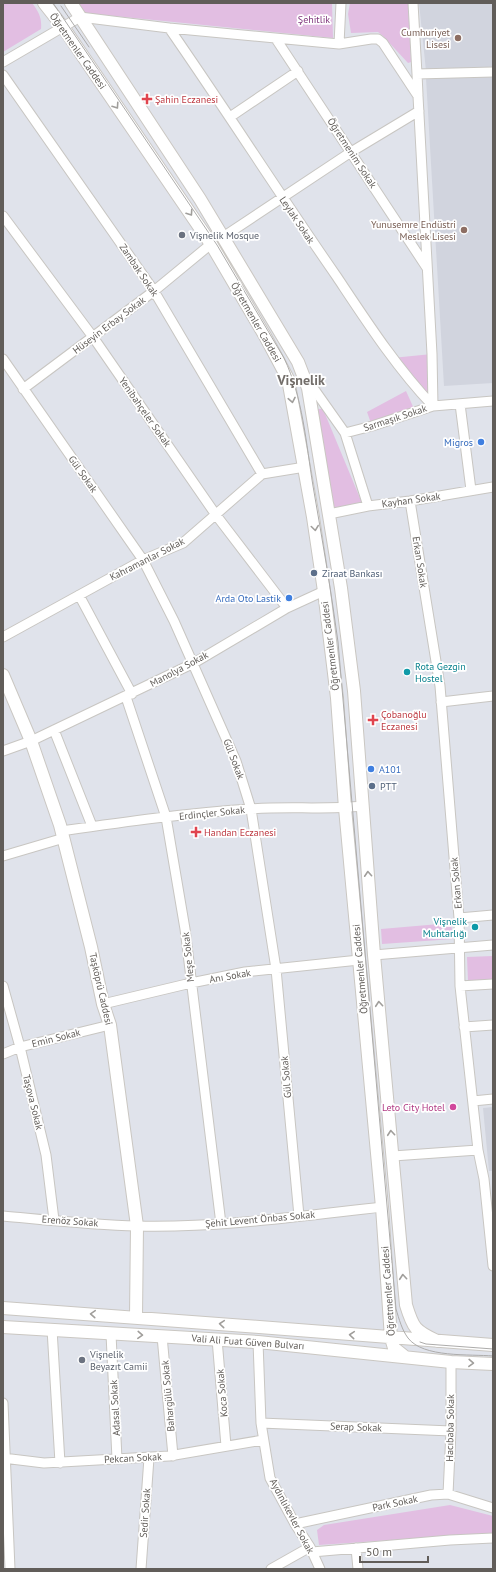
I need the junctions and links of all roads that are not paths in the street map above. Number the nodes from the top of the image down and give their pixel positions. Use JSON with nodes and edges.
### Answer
{"nodes":[{"id":1,"x":44,"y":3,"type":"edge"},
{"id":2,"x":71,"y":3,"type":"edge"},
{"id":3,"x":341,"y":3,"type":"edge"},
{"id":4,"x":413,"y":3,"type":"edge"},
{"id":5,"x":80,"y":17,"type":"junction"},
{"id":6,"x":63,"y":27,"type":"junction"},
{"id":7,"x":169,"y":28,"type":"junction"},
{"id":8,"x":276,"y":39,"type":"junction"},
{"id":9,"x":339,"y":44,"type":"junction"},
{"id":10,"x":3,"y":62,"type":"edge"},
{"id":11,"x":298,"y":71,"type":"junction"},
{"id":12,"x":493,"y":72,"type":"edge"},
{"id":13,"x":417,"y":74,"type":"junction"},
{"id":14,"x":3,"y":75,"type":"edge"},
{"id":15,"x":418,"y":96,"type":"junction"},
{"id":16,"x":419,"y":111,"type":"junction"},
{"id":17,"x":230,"y":117,"type":"junction"},
{"id":18,"x":351,"y":152,"type":"junction"},
{"id":19,"x":282,"y":198,"type":"junction"},
{"id":20,"x":3,"y":216,"type":"edge"},
{"id":21,"x":223,"y":237,"type":"junction"},
{"id":22,"x":211,"y":244,"type":"junction"},
{"id":23,"x":428,"y":268,"type":"junction"},
{"id":24,"x":154,"y":291,"type":"junction"},
{"id":25,"x":93,"y":337,"type":"junction"},
{"id":26,"x":3,"y":359,"type":"edge"},
{"id":27,"x":298,"y":362,"type":"junction"},
{"id":28,"x":23,"y":389,"type":"junction"},
{"id":29,"x":493,"y":401,"type":"edge"},
{"id":30,"x":460,"y":404,"type":"junction"},
{"id":31,"x":433,"y":406,"type":"junction"},
{"id":32,"x":344,"y":434,"type":"junction"},
{"id":33,"x":305,"y":467,"type":"junction"},
{"id":34,"x":262,"y":474,"type":"junction"},
{"id":35,"x":493,"y":487,"type":"edge"},
{"id":36,"x":471,"y":490,"type":"junction"},
{"id":37,"x":410,"y":501,"type":"junction"},
{"id":38,"x":368,"y":506,"type":"junction"},
{"id":39,"x":329,"y":514,"type":"junction"},
{"id":40,"x":216,"y":515,"type":"junction"},
{"id":41,"x":143,"y":560,"type":"junction"},
{"id":42,"x":324,"y":591,"type":"junction"},
{"id":43,"x":79,"y":595,"type":"junction"},
{"id":44,"x":286,"y":608,"type":"junction"},
{"id":45,"x":3,"y":637,"type":"edge"},
{"id":46,"x":194,"y":663,"type":"junction"},
{"id":47,"x":3,"y":675,"type":"edge"},
{"id":48,"x":129,"y":695,"type":"junction"},
{"id":49,"x":493,"y":696,"type":"edge"},
{"id":50,"x":440,"y":702,"type":"junction"},
{"id":51,"x":54,"y":730,"type":"junction"},
{"id":52,"x":31,"y":741,"type":"junction"},
{"id":53,"x":3,"y":751,"type":"edge"},
{"id":54,"x":363,"y":806,"type":"junction"},
{"id":55,"x":345,"y":808,"type":"junction"},
{"id":56,"x":251,"y":809,"type":"junction"},
{"id":57,"x":166,"y":817,"type":"junction"},
{"id":58,"x":92,"y":826,"type":"junction"},
{"id":59,"x":62,"y":835,"type":"junction"},
{"id":60,"x":3,"y":856,"type":"edge"},
{"id":61,"x":493,"y":915,"type":"edge"},
{"id":62,"x":459,"y":918,"type":"junction"},
{"id":63,"x":493,"y":945,"type":"edge"},
{"id":64,"x":460,"y":947,"type":"junction"},
{"id":65,"x":374,"y":955,"type":"junction"},
{"id":66,"x":359,"y":960,"type":"junction"},
{"id":67,"x":276,"y":969,"type":"junction"},
{"id":68,"x":191,"y":983,"type":"junction"},
{"id":69,"x":493,"y":984,"type":"edge"},
{"id":70,"x":3,"y":986,"type":"edge"},
{"id":71,"x":460,"y":986,"type":"junction"},
{"id":72,"x":103,"y":1004,"type":"junction"},
{"id":73,"x":110,"y":1025,"type":"junction"},
{"id":74,"x":493,"y":1025,"type":"edge"},
{"id":75,"x":464,"y":1027,"type":"junction"},
{"id":76,"x":20,"y":1047,"type":"junction"},
{"id":77,"x":3,"y":1054,"type":"edge"},
{"id":78,"x":493,"y":1099,"type":"edge"},
{"id":79,"x":473,"y":1101,"type":"junction"},
{"id":80,"x":478,"y":1150,"type":"junction"},
{"id":81,"x":393,"y":1156,"type":"junction"},
{"id":82,"x":488,"y":1179,"type":"edge"},
{"id":83,"x":382,"y":1207,"type":"junction"},
{"id":84,"x":3,"y":1216,"type":"edge"},
{"id":85,"x":299,"y":1216,"type":"junction"},
{"id":86,"x":54,"y":1220,"type":"junction"},
{"id":87,"x":221,"y":1224,"type":"junction"},
{"id":88,"x":137,"y":1226,"type":"junction"},
{"id":89,"x":493,"y":1253,"type":"edge"},
{"id":90,"x":493,"y":1266,"type":"edge"},
{"id":91,"x":3,"y":1308,"type":"edge"},
{"id":92,"x":409,"y":1315,"type":"junction"},
{"id":93,"x":136,"y":1317,"type":"junction"},
{"id":94,"x":3,"y":1327,"type":"edge"},
{"id":95,"x":52,"y":1329,"type":"junction"},
{"id":96,"x":110,"y":1334,"type":"junction"},
{"id":97,"x":162,"y":1336,"type":"junction"},
{"id":98,"x":218,"y":1339,"type":"junction"},
{"id":99,"x":405,"y":1339,"type":"junction"},
{"id":100,"x":438,"y":1341,"type":"junction"},
{"id":101,"x":258,"y":1342,"type":"junction"},
{"id":102,"x":392,"y":1343,"type":"junction"},
{"id":103,"x":493,"y":1344,"type":"edge"},
{"id":104,"x":380,"y":1354,"type":"junction"},
{"id":105,"x":404,"y":1356,"type":"junction"},
{"id":106,"x":451,"y":1362,"type":"junction"},
{"id":107,"x":493,"y":1364,"type":"edge"},
{"id":108,"x":3,"y":1404,"type":"edge"},
{"id":109,"x":261,"y":1423,"type":"junction"},
{"id":110,"x":451,"y":1431,"type":"junction"},
{"id":111,"x":263,"y":1440,"type":"junction"},
{"id":112,"x":226,"y":1446,"type":"junction"},
{"id":113,"x":173,"y":1456,"type":"junction"},
{"id":114,"x":149,"y":1458,"type":"junction"},
{"id":115,"x":117,"y":1459,"type":"junction"},
{"id":116,"x":4,"y":1461,"type":"edge"},
{"id":117,"x":60,"y":1463,"type":"junction"},
{"id":118,"x":448,"y":1494,"type":"junction"},
{"id":119,"x":493,"y":1508,"type":"edge"},
{"id":120,"x":295,"y":1524,"type":"junction"},
{"id":121,"x":493,"y":1538,"type":"edge"},
{"id":122,"x":356,"y":1548,"type":"junction"},
{"id":123,"x":311,"y":1550,"type":"junction"},
{"id":124,"x":10,"y":1569,"type":"edge"},
{"id":125,"x":141,"y":1569,"type":"edge"},
{"id":126,"x":271,"y":1569,"type":"edge"},
{"id":127,"x":320,"y":1569,"type":"edge"},
{"id":128,"x":358,"y":1569,"type":"edge"}],
"edges":[{"from":1,"to":6,"type":"main road","name":"Öğretmenler Caddesi"},
{"from":2,"to":5,"type":"main road","name":"Öğretmenler Caddesi"},
{"from":3,"to":9,"type":"street"},
{"from":4,"to":13,"type":"street"},
{"from":5,"to":6,"type":"street"},
{"from":5,"to":7,"type":"street"},
{"from":5,"to":21,"type":"main road","name":"Öğretmenler Caddesi"},
{"from":6,"to":10,"type":"street"},
{"from":6,"to":22,"type":"main road","name":"Öğretmenler Caddesi","one_way":true},
{"from":7,"to":8,"type":"street"},
{"from":7,"to":17,"type":"street","name":"Leylak Sokak"},
{"from":8,"to":9,"type":"street"},
{"from":8,"to":11,"type":"street","name":"Öğretmenim Sokak"},
{"from":9,"to":15,"type":"street"},
{"from":11,"to":17,"type":"street"},
{"from":11,"to":18,"type":"street","name":"Öğretmenim Sokak"},
{"from":12,"to":13,"type":"street"},
{"from":13,"to":15,"type":"street"},
{"from":14,"to":24,"type":"street","name":"Zambak Sokak"},
{"from":15,"to":16,"type":"street"},
{"from":16,"to":18,"type":"street"},
{"from":16,"to":23,"type":"street"},
{"from":17,"to":19,"type":"street","name":"Leylak Sokak"},
{"from":18,"to":19,"type":"street"},
{"from":18,"to":23,"type":"street","name":"Öğretmenim Sokak"},
{"from":19,"to":21,"type":"street"},
{"from":19,"to":31,"type":"street","name":"Leylak Sokak"},
{"from":20,"to":25,"type":"street","name":"Yenibahçeler Sokak"},
{"from":21,"to":27,"type":"main road","name":"Öğretmenler Caddesi"},
{"from":22,"to":24,"type":"street","name":"Hüseyin Erbay Sokak"},
{"from":22,"to":33,"type":"main road","name":"Öğretmenler Caddesi","one_way":true},
{"from":23,"to":31,"type":"street"},
{"from":24,"to":25,"type":"street","name":"Hüseyin Erbay Sokak"},
{"from":24,"to":34,"type":"street","name":"Zambak Sokak"},
{"from":25,"to":28,"type":"street","name":"Hüseyin Erbay Sokak"},
{"from":25,"to":40,"type":"street","name":"Yenibahçeler Sokak"},
{"from":26,"to":28,"type":"street","name":"Gül Sokak"},
{"from":27,"to":32,"type":"street"},
{"from":27,"to":39,"type":"main road","name":"Öğretmenler Caddesi"},
{"from":28,"to":41,"type":"street","name":"Gül Sokak"},
{"from":29,"to":30,"type":"street","name":"Sarmaşık Sokak"},
{"from":30,"to":31,"type":"street","name":"Sarmaşık Sokak"},
{"from":30,"to":36,"type":"street"},
{"from":31,"to":32,"type":"street","name":"Sarmaşık Sokak"},
{"from":32,"to":38,"type":"street"},
{"from":33,"to":34,"type":"street"},
{"from":33,"to":42,"type":"main road","name":"Öğretmenler Caddesi","one_way":true},
{"from":34,"to":40,"type":"street","name":"Kahramanlar Sokak"},
{"from":35,"to":36,"type":"street","name":"Kayhan Sokak"},
{"from":36,"to":37,"type":"street","name":"Kayhan Sokak"},
{"from":37,"to":38,"type":"street","name":"Kayhan Sokak"},
{"from":37,"to":50,"type":"street","name":"Erkan Sokak"},
{"from":38,"to":39,"type":"street","name":"Kayhan Sokak"},
{"from":39,"to":54,"type":"main road","name":"Öğretmenler Caddesi"},
{"from":40,"to":41,"type":"street","name":"Kahramanlar Sokak"},
{"from":40,"to":44,"type":"street","name":"Yenibahçeler Sokak"},
{"from":41,"to":43,"type":"street","name":"Kahramanlar Sokak"},
{"from":41,"to":46,"type":"street","name":"Gül Sokak"},
{"from":42,"to":44,"type":"street","name":"Manolya Sokak"},
{"from":42,"to":55,"type":"main road","name":"Öğretmenler Caddesi"},
{"from":43,"to":45,"type":"street","name":"Kahramanlar Sokak"},
{"from":43,"to":48,"type":"street","name":"Meşe Sokak"},
{"from":44,"to":46,"type":"street","name":"Manolya Sokak"},
{"from":46,"to":48,"type":"street","name":"Manolya Sokak"},
{"from":46,"to":56,"type":"street","name":"Gül Sokak"},
{"from":47,"to":52,"type":"main road","name":"Taşköprü Caddesi"},
{"from":48,"to":51,"type":"street","name":"Manolya Sokak"},
{"from":48,"to":57,"type":"street","name":"Meşe Sokak"},
{"from":49,"to":50,"type":"street"},
{"from":50,"to":62,"type":"street","name":"Erkan Sokak"},
{"from":51,"to":52,"type":"street","name":"Manolya Sokak"},
{"from":51,"to":58,"type":"street"},
{"from":52,"to":53,"type":"street","name":"Manolya Sokak"},
{"from":52,"to":59,"type":"main road","name":"Taşköprü Caddesi"},
{"from":54,"to":55,"type":"street","name":"Erdinçler Sokak"},
{"from":65,"to":54,"type":"main road","name":"Öğretmenler Caddesi","one_way":true},
{"from":55,"to":56,"type":"street","name":"Erdinçler Sokak"},
{"from":55,"to":66,"type":"main road","name":"Öğretmenler Caddesi"},
{"from":56,"to":57,"type":"street","name":"Erdinçler Sokak"},
{"from":56,"to":67,"type":"street","name":"Gül Sokak"},
{"from":57,"to":58,"type":"street","name":"Erdinçler Sokak"},
{"from":57,"to":68,"type":"street","name":"Meşe Sokak"},
{"from":58,"to":59,"type":"street","name":"Erdinçler Sokak"},
{"from":59,"to":60,"type":"street","name":"Erdinçler Sokak"},
{"from":59,"to":72,"type":"main road","name":"Taşköprü Caddesi"},
{"from":61,"to":62,"type":"street"},
{"from":62,"to":64,"type":"street","name":"Erkan Sokak"},
{"from":63,"to":64,"type":"street"},
{"from":64,"to":65,"type":"street"},
{"from":64,"to":71,"type":"street","name":"Erkan Sokak"},
{"from":81,"to":65,"type":"main road","name":"Öğretmenler Caddesi","one_way":true},
{"from":66,"to":67,"type":"street","name":"Anı Sokak"},
{"from":66,"to":83,"type":"main road","name":"Öğretmenler Caddesi"},
{"from":67,"to":68,"type":"street","name":"Anı Sokak"},
{"from":67,"to":85,"type":"street","name":"Gül Sokak"},
{"from":68,"to":72,"type":"street","name":"Anı Sokak"},
{"from":68,"to":87,"type":"street","name":"Meşe Sokak"},
{"from":69,"to":71,"type":"street"},
{"from":70,"to":76,"type":"street","name":"Taşova Sokak"},
{"from":71,"to":75,"type":"street","name":"Erkan Sokak"},
{"from":72,"to":73,"type":"main road","name":"Taşköprü Caddesi"},
{"from":73,"to":76,"type":"street","name":"Emin Sokak"},
{"from":73,"to":88,"type":"main road","name":"Taşköprü Caddesi"},
{"from":74,"to":75,"type":"street"},
{"from":75,"to":79,"type":"street","name":"Erkan Sokak"},
{"from":76,"to":77,"type":"street","name":"Emin Sokak"},
{"from":76,"to":86,"type":"street","name":"Taşova Sokak"},
{"from":78,"to":79,"type":"street"},
{"from":79,"to":80,"type":"street","name":"Erkan Sokak"},
{"from":80,"to":81,"type":"street"},
{"from":80,"to":82,"type":"street","name":"Erkan Sokak"},
{"from":92,"to":81,"type":"main road","name":"Öğretmenler Caddesi","one_way":true},
{"from":82,"to":89,"type":"street","name":"Erkan Sokak"},
{"from":83,"to":85,"type":"street","name":"Şehit Levent Önbas Sokak"},
{"from":83,"to":102,"type":"main road","name":"Öğretmenler Caddesi"},
{"from":84,"to":86,"type":"street","name":"Erenöz Sokak"},
{"from":85,"to":87,"type":"street","name":"Şehit Levent Önbas Sokak"},
{"from":86,"to":88,"type":"street","name":"Erenöz Sokak"},
{"from":87,"to":88,"type":"street","name":"Şehit Levent Önbas Sokak"},
{"from":88,"to":93,"type":"main road","name":"Taşköprü Caddesi"},
{"from":89,"to":90,"type":"street","name":"Erkan Sokak"},
{"from":93,"to":91,"type":"main road","name":"Vali Ali Fuat Güven Bulvarı","one_way":true},
{"from":92,"to":99,"type":"main road"},
{"from":92,"to":100,"type":"main road","name":"Öğretmenler Caddesi"},
{"from":102,"to":93,"type":"main road","name":"Vali Ali Fuat Güven Bulvarı","one_way":true},
{"from":94,"to":95,"type":"main road","name":"Vali Ali Fuat Güven Bulvarı"},
{"from":95,"to":96,"type":"main road","name":"Vali Ali Fuat Güven Bulvarı"},
{"from":95,"to":117,"type":"street"},
{"from":96,"to":97,"type":"main road","name":"Vali Ali Fuat Güven Bulvarı","one_way":true},
{"from":96,"to":115,"type":"street","name":"Adasal Sokak"},
{"from":97,"to":98,"type":"main road","name":"Vali Ali Fuat Güven Bulvarı"},
{"from":97,"to":113,"type":"street","name":"Bahargülü Sokak"},
{"from":98,"to":101,"type":"main road","name":"Vali Ali Fuat Güven Bulvarı"},
{"from":98,"to":112,"type":"street","name":"Koca Sokak"},
{"from":99,"to":100,"type":"main road","name":"Vali Ali Fuat Güven Bulvarı"},
{"from":99,"to":102,"type":"main road","name":"Vali Ali Fuat Güven Bulvarı"},
{"from":100,"to":103,"type":"main road","name":"Vali Ali Fuat Güven Bulvarı"},
{"from":101,"to":104,"type":"main road","name":"Vali Ali Fuat Güven Bulvarı"},
{"from":101,"to":109,"type":"street","name":"Aydınlıkevler Sokak"},
{"from":102,"to":104,"type":"main road"},
{"from":102,"to":105,"type":"main road","name":"Öğretmenler Caddesi"},
{"from":104,"to":105,"type":"main road","name":"Vali Ali Fuat Güven Bulvarı"},
{"from":105,"to":106,"type":"main road","name":"Vali Ali Fuat Güven Bulvarı"},
{"from":106,"to":107,"type":"main road","name":"Vali Ali Fuat Güven Bulvarı","one_way":true},
{"from":106,"to":110,"type":"street","name":"Hacıbaba Sokak"},
{"from":108,"to":116,"type":"street"},
{"from":109,"to":110,"type":"street","name":"Serap Sokak"},
{"from":109,"to":111,"type":"street","name":"Aydınlıkevler Sokak"},
{"from":110,"to":118,"type":"street","name":"Hacıbaba Sokak"},
{"from":111,"to":112,"type":"street","name":"Pekcan Sokak"},
{"from":111,"to":120,"type":"street","name":"Aydınlıkevler Sokak"},
{"from":112,"to":113,"type":"street","name":"Pekcan Sokak"},
{"from":113,"to":114,"type":"street","name":"Pekcan Sokak"},
{"from":114,"to":115,"type":"street","name":"Pekcan Sokak"},
{"from":114,"to":125,"type":"street","name":"Sedir Sokak"},
{"from":115,"to":117,"type":"street","name":"Pekcan Sokak"},
{"from":116,"to":117,"type":"street","name":"Pekcan Sokak"},
{"from":116,"to":124,"type":"street"},
{"from":118,"to":119,"type":"street","name":"Park Sokak"},
{"from":118,"to":120,"type":"street","name":"Park Sokak"},
{"from":120,"to":123,"type":"street","name":"Aydınlıkevler Sokak"},
{"from":121,"to":122,"type":"street"},
{"from":122,"to":123,"type":"street"},
{"from":122,"to":128,"type":"street"},
{"from":123,"to":126,"type":"street"},
{"from":123,"to":127,"type":"street","name":"Aydınlıkevler Sokak"}]}
